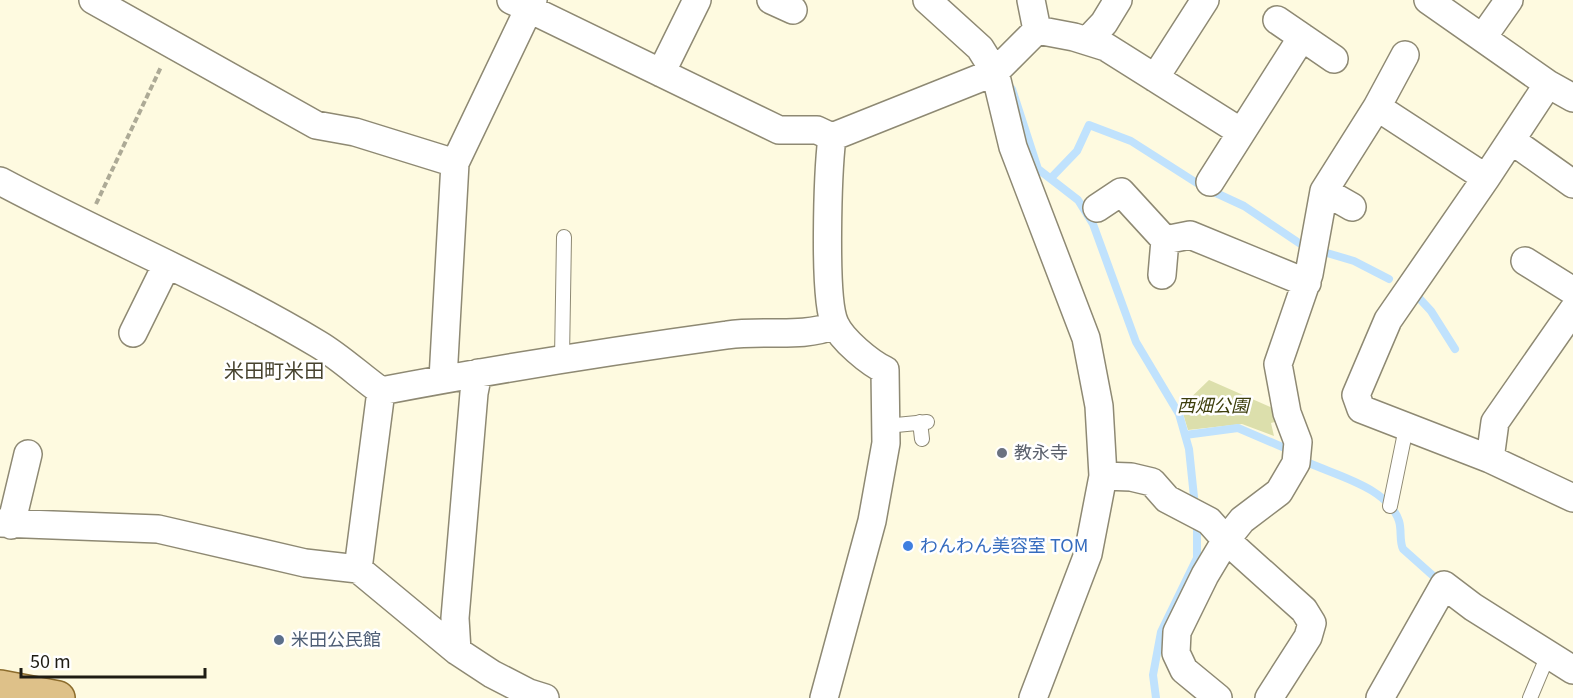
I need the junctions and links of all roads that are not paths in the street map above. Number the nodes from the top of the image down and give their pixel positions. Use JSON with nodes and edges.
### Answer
{"nodes":[{"id":1,"x":93,"y":0,"type":"edge"},
{"id":2,"x":697,"y":0,"type":"edge"},
{"id":3,"x":927,"y":0,"type":"edge"},
{"id":4,"x":1031,"y":0,"type":"edge"},
{"id":5,"x":1118,"y":0,"type":"edge"},
{"id":6,"x":1205,"y":0,"type":"edge"},
{"id":7,"x":1428,"y":0,"type":"edge"},
{"id":8,"x":1509,"y":0,"type":"edge"},
{"id":9,"x":524,"y":3,"type":"edge"},
{"id":10,"x":1277,"y":20,"type":"dead end"},
{"id":11,"x":1037,"y":30,"type":"junction"},
{"id":12,"x":1302,"y":37,"type":"junction"},
{"id":13,"x":1483,"y":37,"type":"junction"},
{"id":14,"x":1087,"y":41,"type":"junction"},
{"id":15,"x":1405,"y":55,"type":"dead end"},
{"id":16,"x":1334,"y":59,"type":"dead end"},
{"id":17,"x":995,"y":72,"type":"junction"},
{"id":18,"x":661,"y":73,"type":"junction"},
{"id":19,"x":1155,"y":78,"type":"junction"},
{"id":20,"x":1548,"y":84,"type":"junction"},
{"id":21,"x":1573,"y":98,"type":"edge"},
{"id":22,"x":1377,"y":107,"type":"junction"},
{"id":23,"x":1241,"y":132,"type":"junction"},
{"id":24,"x":832,"y":137,"type":"junction"},
{"id":25,"x":1511,"y":140,"type":"junction"},
{"id":26,"x":455,"y":164,"type":"junction"},
{"id":27,"x":1486,"y":178,"type":"junction"},
{"id":28,"x":0,"y":181,"type":"edge"},
{"id":29,"x":1210,"y":182,"type":"dead end"},
{"id":30,"x":1573,"y":184,"type":"edge"},
{"id":31,"x":1324,"y":191,"type":"junction"},
{"id":32,"x":1352,"y":207,"type":"dead end"},
{"id":33,"x":1097,"y":208,"type":"dead end"},
{"id":34,"x":564,"y":237,"type":"dead end"},
{"id":35,"x":1165,"y":240,"type":"junction"},
{"id":36,"x":1525,"y":261,"type":"dead end"},
{"id":37,"x":167,"y":264,"type":"junction"},
{"id":38,"x":1162,"y":275,"type":"dead end"},
{"id":39,"x":1307,"y":283,"type":"junction"},
{"id":40,"x":1573,"y":291,"type":"edge"},
{"id":41,"x":1573,"y":310,"type":"edge"},
{"id":42,"x":835,"y":325,"type":"junction"},
{"id":43,"x":133,"y":333,"type":"dead end"},
{"id":44,"x":562,"y":358,"type":"junction"},
{"id":45,"x":478,"y":373,"type":"junction"},
{"id":46,"x":443,"y":379,"type":"junction"},
{"id":47,"x":381,"y":391,"type":"junction"},
{"id":48,"x":886,"y":426,"type":"junction"},
{"id":49,"x":1406,"y":428,"type":"junction"},
{"id":50,"x":922,"y":439,"type":"dead end"},
{"id":51,"x":28,"y":454,"type":"dead end"},
{"id":52,"x":1490,"y":459,"type":"junction"},
{"id":53,"x":1103,"y":476,"type":"junction"},
{"id":54,"x":1573,"y":498,"type":"edge"},
{"id":55,"x":1390,"y":506,"type":"dead end"},
{"id":56,"x":5,"y":524,"type":"edge"},
{"id":57,"x":1226,"y":540,"type":"junction"},
{"id":58,"x":358,"y":569,"type":"junction"},
{"id":59,"x":457,"y":651,"type":"junction"},
{"id":60,"x":1548,"y":655,"type":"junction"},
{"id":61,"x":1573,"y":670,"type":"edge"},
{"id":62,"x":0,"y":687,"type":"edge"},
{"id":63,"x":58,"y":698,"type":"edge"},
{"id":64,"x":545,"y":698,"type":"edge"},
{"id":65,"x":824,"y":698,"type":"edge"},
{"id":66,"x":1033,"y":698,"type":"edge"},
{"id":67,"x":1218,"y":698,"type":"edge"},
{"id":68,"x":1269,"y":698,"type":"edge"},
{"id":69,"x":1380,"y":698,"type":"edge"},
{"id":70,"x":1530,"y":698,"type":"edge"}],
"edges":[{"from":1,"to":26,"type":"street"},
{"from":2,"to":18,"type":"street"},
{"from":3,"to":17,"type":"street"},
{"from":4,"to":11,"type":"street"},
{"from":5,"to":14,"type":"street"},
{"from":6,"to":19,"type":"street"},
{"from":7,"to":13,"type":"street"},
{"from":8,"to":13,"type":"street"},
{"from":9,"to":18,"type":"street"},
{"from":9,"to":26,"type":"street"},
{"from":10,"to":12,"type":"street"},
{"from":11,"to":14,"type":"street"},
{"from":11,"to":17,"type":"street"},
{"from":12,"to":16,"type":"street"},
{"from":12,"to":23,"type":"street"},
{"from":13,"to":20,"type":"street"},
{"from":14,"to":19,"type":"street"},
{"from":15,"to":22,"type":"street"},
{"from":17,"to":24,"type":"street"},
{"from":17,"to":53,"type":"street"},
{"from":18,"to":24,"type":"street"},
{"from":19,"to":23,"type":"street"},
{"from":20,"to":21,"type":"street"},
{"from":20,"to":25,"type":"street"},
{"from":22,"to":27,"type":"street"},
{"from":22,"to":31,"type":"street"},
{"from":23,"to":29,"type":"street"},
{"from":24,"to":42,"type":"street"},
{"from":25,"to":27,"type":"street"},
{"from":25,"to":30,"type":"street"},
{"from":26,"to":46,"type":"street"},
{"from":27,"to":49,"type":"street"},
{"from":28,"to":37,"type":"street"},
{"from":31,"to":32,"type":"street"},
{"from":31,"to":39,"type":"street"},
{"from":33,"to":35,"type":"street"},
{"from":34,"to":44,"type":"lane"},
{"from":35,"to":38,"type":"street"},
{"from":35,"to":39,"type":"street"},
{"from":36,"to":40,"type":"street"},
{"from":37,"to":43,"type":"street"},
{"from":37,"to":47,"type":"street"},
{"from":39,"to":57,"type":"street"},
{"from":41,"to":52,"type":"street"},
{"from":42,"to":44,"type":"street"},
{"from":42,"to":48,"type":"street"},
{"from":44,"to":45,"type":"street"},
{"from":45,"to":46,"type":"street"},
{"from":45,"to":59,"type":"street"},
{"from":46,"to":47,"type":"street"},
{"from":47,"to":58,"type":"street"},
{"from":48,"to":50,"type":"lane"},
{"from":48,"to":65,"type":"street"},
{"from":49,"to":52,"type":"street"},
{"from":49,"to":55,"type":"lane"},
{"from":51,"to":56,"type":"street"},
{"from":52,"to":54,"type":"street"},
{"from":53,"to":57,"type":"street"},
{"from":53,"to":66,"type":"street"},
{"from":56,"to":58,"type":"street"},
{"from":57,"to":67,"type":"street"},
{"from":57,"to":68,"type":"street"},
{"from":58,"to":59,"type":"street"},
{"from":59,"to":64,"type":"street"},
{"from":60,"to":61,"type":"street"},
{"from":60,"to":69,"type":"street"},
{"from":60,"to":70,"type":"lane"},
{"from":62,"to":63,"type":"main road"}]}
